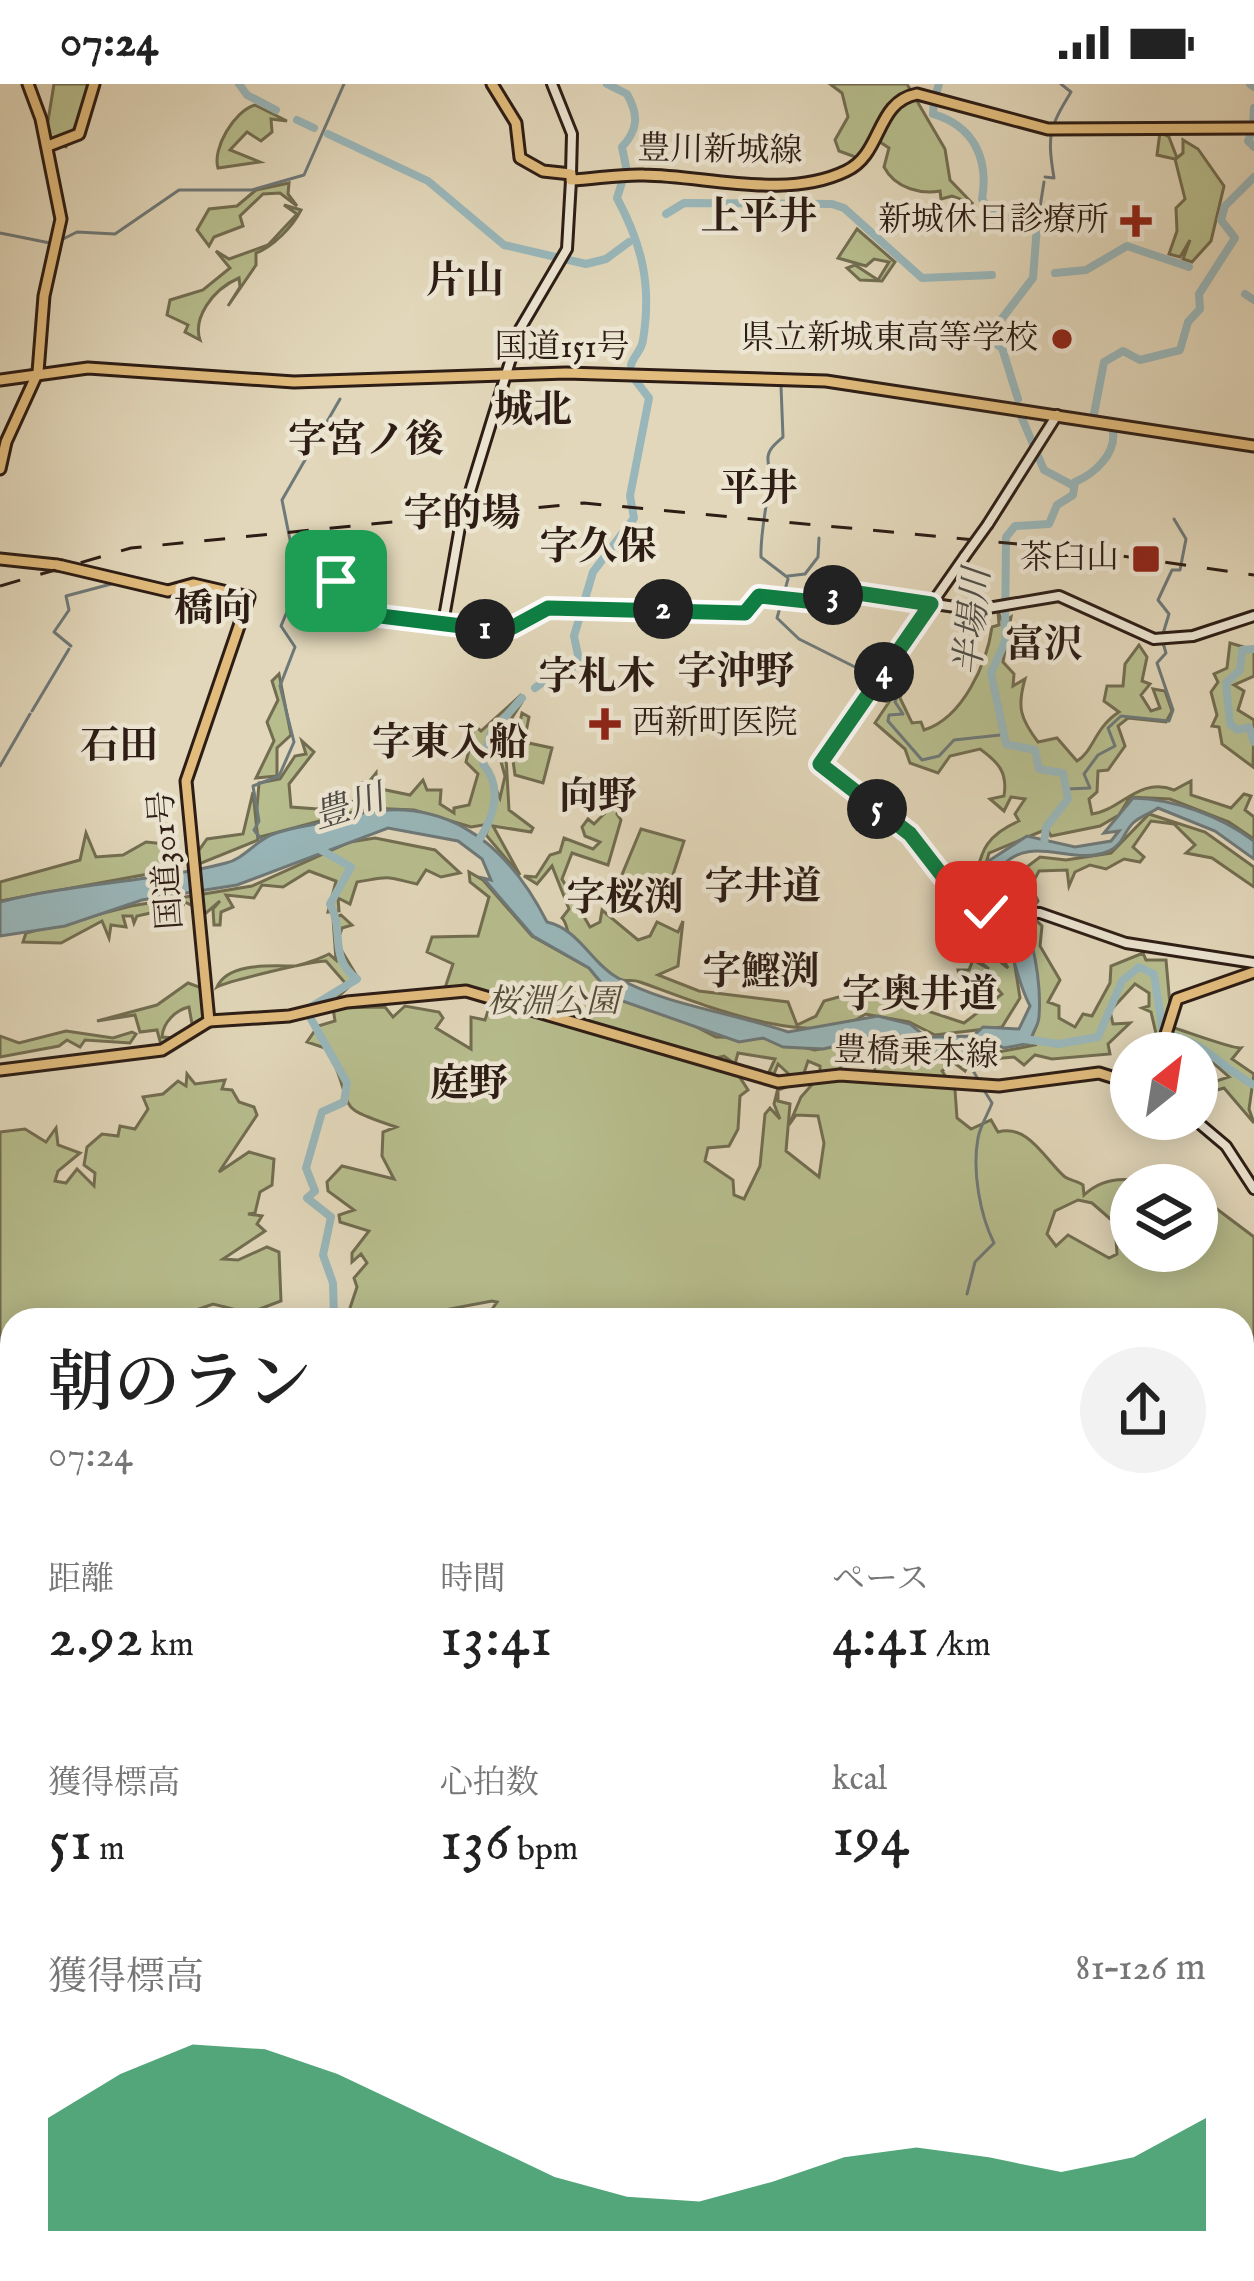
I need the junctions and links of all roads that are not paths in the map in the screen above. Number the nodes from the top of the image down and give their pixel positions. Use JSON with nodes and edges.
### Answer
{"nodes":[{"id":1,"x":28,"y":84,"type":"edge"},
{"id":2,"x":94,"y":84,"type":"edge"},
{"id":3,"x":493,"y":84,"type":"edge"},
{"id":4,"x":552,"y":84,"type":"edge"},
{"id":5,"x":1254,"y":128,"type":"edge"},
{"id":6,"x":48,"y":146,"type":"junction"},
{"id":7,"x":571,"y":177,"type":"junction"},
{"id":8,"x":38,"y":372,"type":"junction"},
{"id":9,"x":507,"y":374,"type":"junction"},
{"id":10,"x":0,"y":380,"type":"edge"},
{"id":11,"x":1057,"y":416,"type":"junction"},
{"id":12,"x":1254,"y":448,"type":"edge"},
{"id":13,"x":0,"y":470,"type":"edge"},
{"id":14,"x":341,"y":539,"type":"dead end"},
{"id":15,"x":0,"y":559,"type":"edge"},
{"id":16,"x":931,"y":604,"type":"junction"},
{"id":17,"x":1254,"y":616,"type":"edge"},
{"id":18,"x":443,"y":623,"type":"junction"},
{"id":19,"x":1254,"y":968,"type":"edge"},
{"id":20,"x":209,"y":1021,"type":"junction"},
{"id":21,"x":1166,"y":1032,"type":"edge"},
{"id":22,"x":0,"y":1070,"type":"edge"},
{"id":23,"x":1110,"y":1076,"type":"edge"},
{"id":24,"x":1218,"y":1139,"type":"edge"},
{"id":25,"x":1254,"y":1189,"type":"edge"}],
"edges":[{"from":1,"to":6,"type":"main road"},
{"from":2,"to":6,"type":"main road"},
{"from":3,"to":7,"type":"main road","name":"豊川新城線"},
{"from":4,"to":7,"type":"main road"},
{"from":5,"to":7,"type":"main road","name":"豊川新城線"},
{"from":6,"to":8,"type":"main road"},
{"from":7,"to":9,"type":"main road"},
{"from":8,"to":9,"type":"main road","name":"国道151号"},
{"from":8,"to":10,"type":"main road","name":"国道151号"},
{"from":8,"to":13,"type":"main road"},
{"from":9,"to":11,"type":"main road","name":"国道151号"},
{"from":9,"to":18,"type":"main road"},
{"from":11,"to":12,"type":"main road","name":"国道151号"},
{"from":11,"to":16,"type":"main road","bridge":true},
{"from":14,"to":18,"type":"main road"},
{"from":15,"to":20,"type":"main road","name":"国道301号"},
{"from":16,"to":17,"type":"main road"},
{"from":16,"to":18,"type":"main road"},
{"from":16,"to":19,"type":"main road"},
{"from":19,"to":21,"type":"main road"},
{"from":20,"to":22,"type":"main road"},
{"from":20,"to":23,"type":"main road","name":"豊橋乗本線"},
{"from":24,"to":25,"type":"main road"}]}
